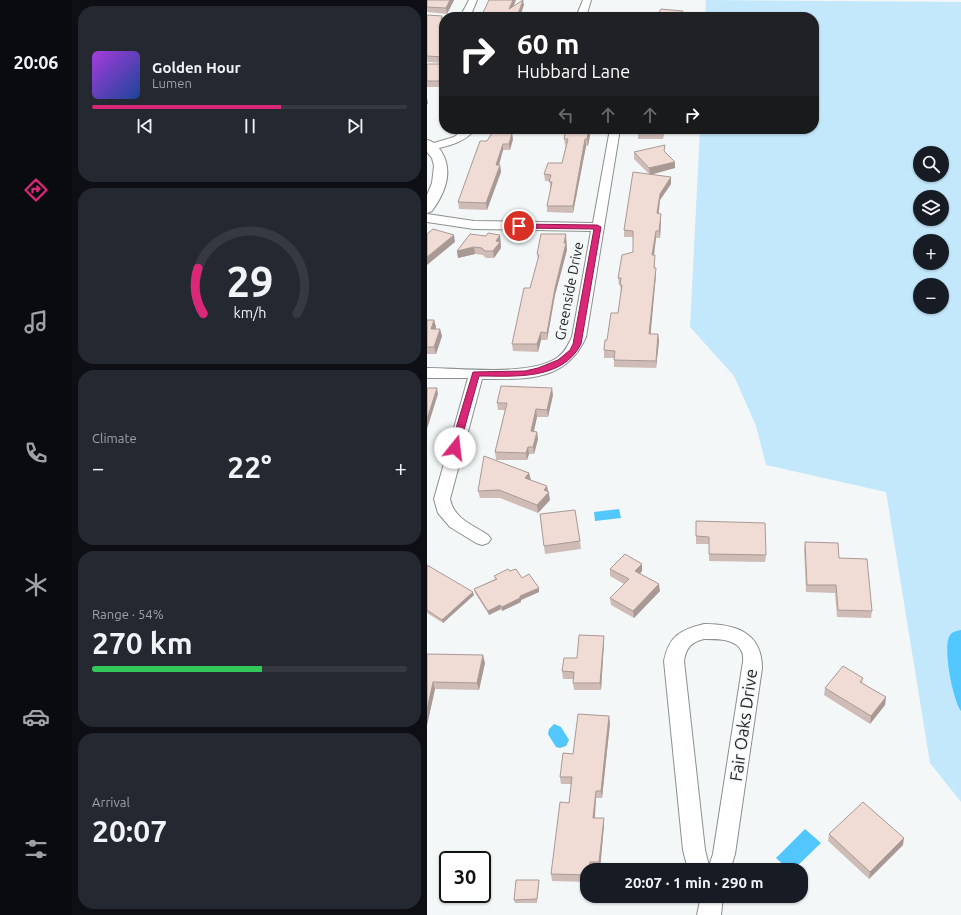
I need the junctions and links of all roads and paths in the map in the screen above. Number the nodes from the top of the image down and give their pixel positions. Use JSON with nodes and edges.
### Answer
{"nodes":[{"id":1,"x":473,"y":0,"type":"edge"},
{"id":2,"x":587,"y":0,"type":"edge"},
{"id":3,"x":467,"y":12,"type":"edge"},
{"id":4,"x":583,"y":12,"type":"edge"},
{"id":5,"x":465,"y":134,"type":"edge"},
{"id":6,"x":614,"y":134,"type":"edge"},
{"id":7,"x":429,"y":145,"type":"edge"},
{"id":8,"x":427,"y":208,"type":"edge"},
{"id":9,"x":427,"y":218,"type":"edge"},
{"id":10,"x":597,"y":227,"type":"junction"},
{"id":11,"x":427,"y":373,"type":"edge"},
{"id":12,"x":476,"y":374,"type":"junction"},
{"id":13,"x":482,"y":538,"type":"dead end"},
{"id":14,"x":697,"y":863,"type":"edge"},
{"id":15,"x":721,"y":863,"type":"edge"}],
"edges":[{"from":1,"to":3,"type":"street"},
{"from":2,"to":4,"type":"street"},
{"from":5,"to":7,"type":"street"},
{"from":6,"to":10,"type":"street","name":"Greenside Drive"},
{"from":7,"to":8,"type":"street"},
{"from":9,"to":10,"type":"street"},
{"from":10,"to":12,"type":"street","name":"Greenside Drive"},
{"from":11,"to":12,"type":"street","name":"Greenside Drive"},
{"from":12,"to":13,"type":"street"},
{"from":14,"to":15,"type":"street","name":"Fair Oaks Drive"}]}
